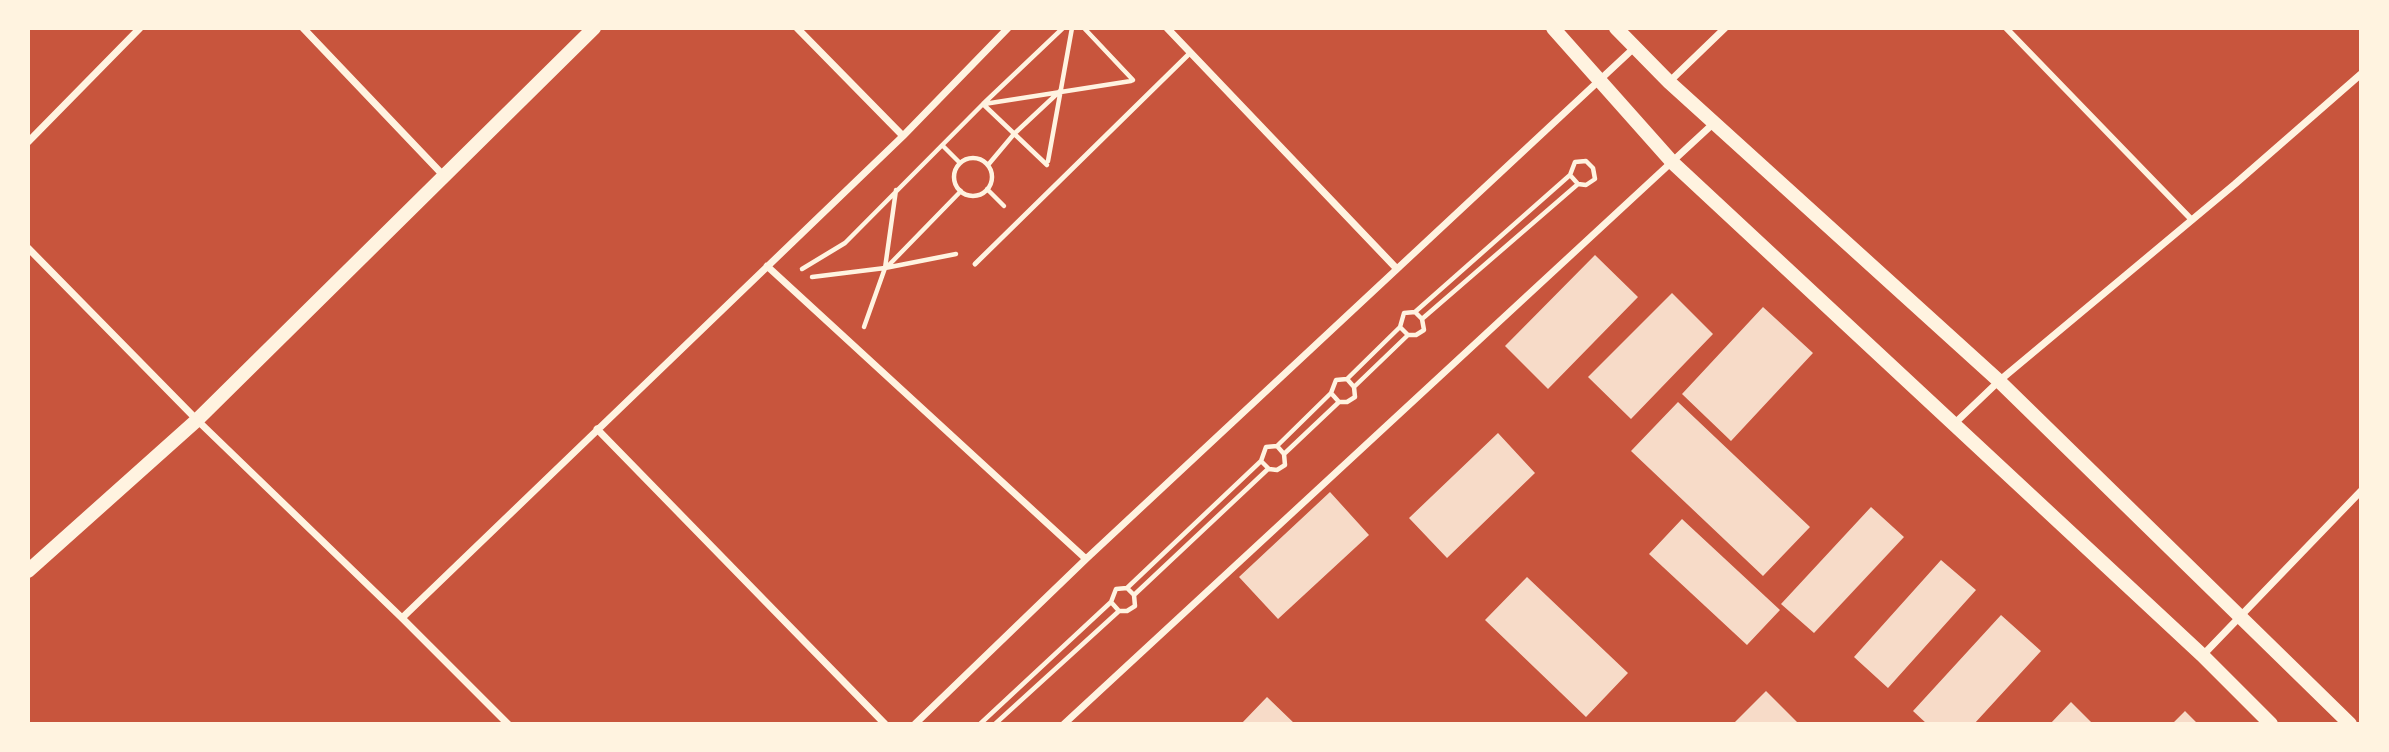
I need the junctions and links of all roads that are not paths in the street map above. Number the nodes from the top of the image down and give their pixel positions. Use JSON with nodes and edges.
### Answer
{"nodes":[{"id":1,"x":140,"y":28,"type":"edge"},
{"id":2,"x":303,"y":28,"type":"edge"},
{"id":3,"x":594,"y":28,"type":"edge"},
{"id":4,"x":797,"y":28,"type":"edge"},
{"id":5,"x":1008,"y":28,"type":"edge"},
{"id":6,"x":1167,"y":28,"type":"edge"},
{"id":7,"x":1553,"y":28,"type":"edge"},
{"id":8,"x":1616,"y":28,"type":"edge"},
{"id":9,"x":1725,"y":28,"type":"edge"},
{"id":10,"x":2006,"y":28,"type":"edge"},
{"id":11,"x":1634,"y":48,"type":"junction"},
{"id":12,"x":1190,"y":52,"type":"junction"},
{"id":13,"x":2361,"y":74,"type":"edge"},
{"id":14,"x":1600,"y":79,"type":"junction"},
{"id":15,"x":1669,"y":82,"type":"junction"},
{"id":16,"x":1714,"y":122,"type":"junction"},
{"id":17,"x":903,"y":136,"type":"junction"},
{"id":18,"x":28,"y":142,"type":"edge"},
{"id":19,"x":1673,"y":163,"type":"junction"},
{"id":20,"x":443,"y":175,"type":"junction"},
{"id":21,"x":2192,"y":220,"type":"junction"},
{"id":22,"x":28,"y":248,"type":"edge"},
{"id":23,"x":975,"y":264,"type":"dead end"},
{"id":24,"x":768,"y":266,"type":"junction"},
{"id":25,"x":1397,"y":269,"type":"junction"},
{"id":26,"x":1998,"y":381,"type":"junction"},
{"id":27,"x":197,"y":421,"type":"junction"},
{"id":28,"x":1954,"y":424,"type":"junction"},
{"id":29,"x":597,"y":429,"type":"junction"},
{"id":30,"x":2361,"y":491,"type":"edge"},
{"id":31,"x":1086,"y":559,"type":"junction"},
{"id":32,"x":28,"y":571,"type":"edge"},
{"id":33,"x":2240,"y":615,"type":"junction"},
{"id":34,"x":402,"y":618,"type":"junction"},
{"id":35,"x":2202,"y":655,"type":"junction"},
{"id":36,"x":508,"y":724,"type":"edge"},
{"id":37,"x":885,"y":724,"type":"edge"},
{"id":38,"x":915,"y":724,"type":"edge"},
{"id":39,"x":1064,"y":724,"type":"edge"},
{"id":40,"x":2271,"y":724,"type":"edge"},
{"id":41,"x":2350,"y":724,"type":"edge"}],
"edges":[{"from":1,"to":18,"type":"street"},
{"from":2,"to":20,"type":"street"},
{"from":3,"to":20,"type":"main road"},
{"from":4,"to":17,"type":"street"},
{"from":5,"to":17,"type":"street"},
{"from":6,"to":12,"type":"street"},
{"from":7,"to":14,"type":"main road"},
{"from":8,"to":11,"type":"main road"},
{"from":9,"to":15,"type":"street"},
{"from":10,"to":21,"type":"street"},
{"from":11,"to":14,"type":"street"},
{"from":11,"to":15,"type":"main road"},
{"from":12,"to":23,"type":"lane"},
{"from":12,"to":25,"type":"street"},
{"from":13,"to":21,"type":"street"},
{"from":14,"to":19,"type":"main road"},
{"from":14,"to":25,"type":"street"},
{"from":15,"to":16,"type":"main road"},
{"from":16,"to":19,"type":"street"},
{"from":16,"to":26,"type":"main road"},
{"from":17,"to":24,"type":"street"},
{"from":19,"to":28,"type":"main road"},
{"from":19,"to":39,"type":"street"},
{"from":20,"to":27,"type":"main road"},
{"from":21,"to":26,"type":"street"},
{"from":22,"to":27,"type":"street"},
{"from":24,"to":29,"type":"street"},
{"from":24,"to":31,"type":"street"},
{"from":25,"to":31,"type":"street"},
{"from":26,"to":28,"type":"street"},
{"from":26,"to":33,"type":"main road"},
{"from":27,"to":32,"type":"main road"},
{"from":27,"to":34,"type":"street"},
{"from":28,"to":35,"type":"main road"},
{"from":29,"to":34,"type":"street"},
{"from":29,"to":37,"type":"street"},
{"from":30,"to":33,"type":"street"},
{"from":31,"to":38,"type":"street"},
{"from":33,"to":35,"type":"street"},
{"from":33,"to":41,"type":"main road"},
{"from":34,"to":36,"type":"street"},
{"from":35,"to":40,"type":"main road"}]}
